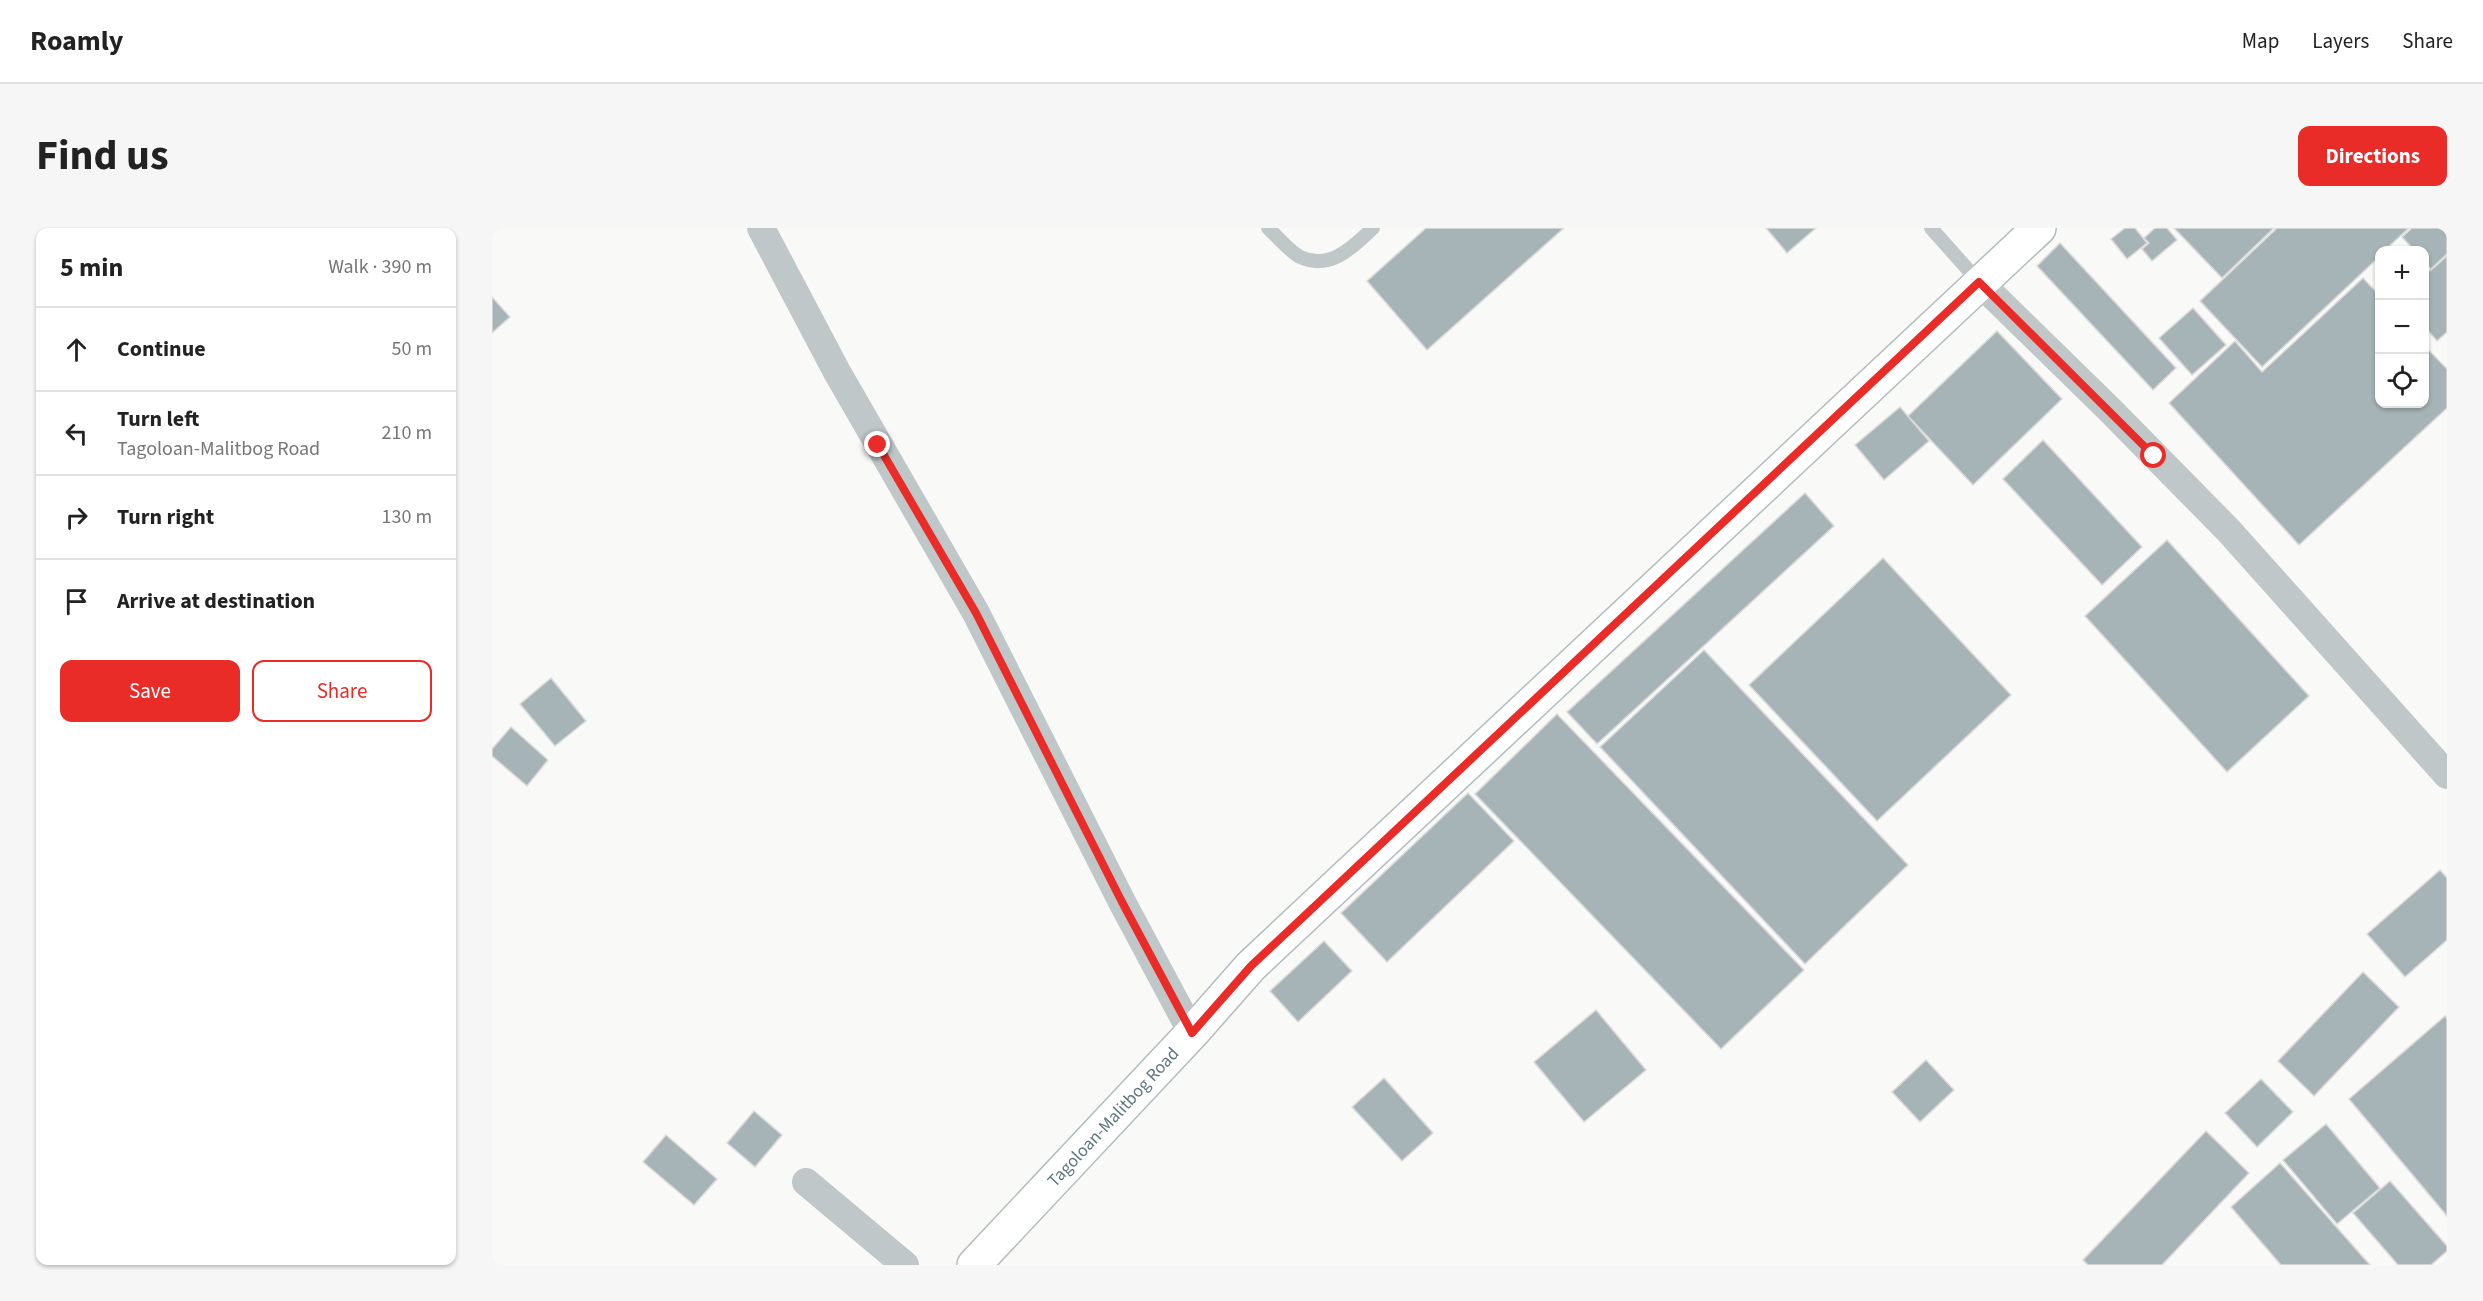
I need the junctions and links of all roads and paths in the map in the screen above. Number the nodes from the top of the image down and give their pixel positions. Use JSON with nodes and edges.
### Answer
{"nodes":[{"id":1,"x":761,"y":228,"type":"edge"},
{"id":2,"x":1268,"y":228,"type":"edge"},
{"id":3,"x":1373,"y":228,"type":"edge"},
{"id":4,"x":1931,"y":228,"type":"edge"},
{"id":5,"x":2039,"y":228,"type":"edge"},
{"id":6,"x":1979,"y":282,"type":"junction"},
{"id":7,"x":2447,"y":775,"type":"edge"},
{"id":8,"x":1192,"y":1033,"type":"junction"},
{"id":9,"x":806,"y":1182,"type":"dead end"},
{"id":10,"x":905,"y":1265,"type":"edge"},
{"id":11,"x":974,"y":1265,"type":"edge"}],
"edges":[{"from":1,"to":8,"type":"street"},
{"from":2,"to":3,"type":"lane"},
{"from":4,"to":6,"type":"lane"},
{"from":5,"to":6,"type":"main road","name":"Tagoloan-Malitbog Road"},
{"from":6,"to":7,"type":"street"},
{"from":6,"to":8,"type":"main road","name":"Tagoloan-Malitbog Road"},
{"from":8,"to":11,"type":"main road","name":"Tagoloan-Malitbog Road"},
{"from":9,"to":10,"type":"street"}]}
